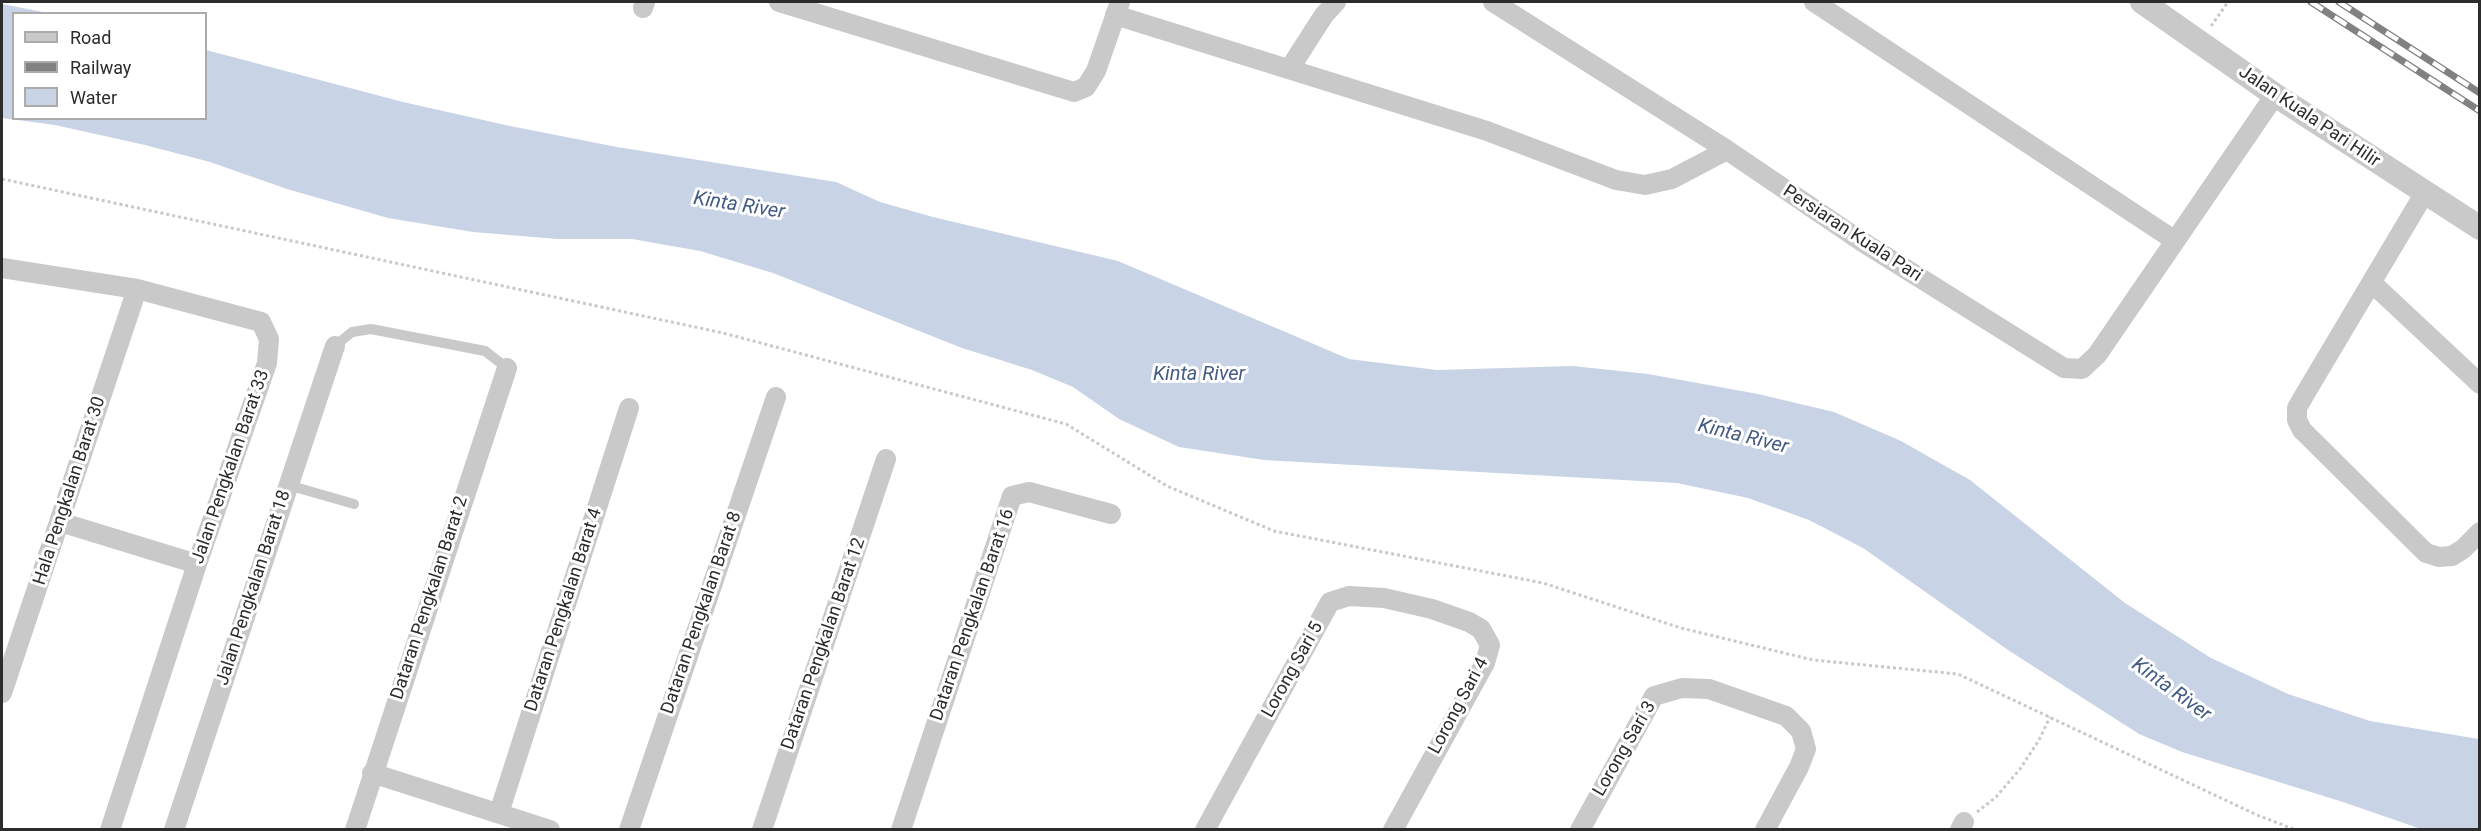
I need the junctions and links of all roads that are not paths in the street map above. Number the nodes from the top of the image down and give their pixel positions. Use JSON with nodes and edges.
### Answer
{"nodes":[{"id":1,"x":779,"y":2,"type":"edge"},
{"id":2,"x":1336,"y":2,"type":"edge"},
{"id":3,"x":1493,"y":2,"type":"edge"},
{"id":4,"x":1814,"y":2,"type":"edge"},
{"id":5,"x":2142,"y":2,"type":"edge"},
{"id":6,"x":1117,"y":8,"type":"edge"},
{"id":7,"x":1290,"y":68,"type":"junction"},
{"id":8,"x":2274,"y":95,"type":"junction"},
{"id":9,"x":1727,"y":150,"type":"junction"},
{"id":10,"x":2424,"y":194,"type":"junction"},
{"id":11,"x":2480,"y":228,"type":"edge"},
{"id":12,"x":2174,"y":240,"type":"junction"},
{"id":13,"x":2,"y":268,"type":"edge"},
{"id":14,"x":2372,"y":283,"type":"junction"},
{"id":15,"x":137,"y":289,"type":"junction"},
{"id":16,"x":335,"y":346,"type":"joint"},
{"id":17,"x":507,"y":368,"type":"joint"},
{"id":18,"x":2480,"y":384,"type":"edge"},
{"id":19,"x":776,"y":397,"type":"dead end"},
{"id":20,"x":629,"y":408,"type":"dead end"},
{"id":21,"x":886,"y":459,"type":"dead end"},
{"id":22,"x":288,"y":484,"type":"junction"},
{"id":23,"x":354,"y":504,"type":"dead end"},
{"id":24,"x":1111,"y":514,"type":"dead end"},
{"id":25,"x":60,"y":522,"type":"junction"},
{"id":26,"x":2480,"y":532,"type":"edge"},
{"id":27,"x":197,"y":564,"type":"junction"},
{"id":28,"x":1432,"y":609,"type":"joint"},
{"id":29,"x":2,"y":693,"type":"edge"},
{"id":30,"x":372,"y":773,"type":"junction"},
{"id":31,"x":499,"y":813,"type":"junction"},
{"id":32,"x":1213,"y":827,"type":"edge"},
{"id":33,"x":110,"y":830,"type":"edge"},
{"id":34,"x":174,"y":830,"type":"edge"},
{"id":35,"x":355,"y":830,"type":"edge"},
{"id":36,"x":550,"y":830,"type":"edge"},
{"id":37,"x":629,"y":830,"type":"edge"},
{"id":38,"x":762,"y":830,"type":"edge"},
{"id":39,"x":901,"y":830,"type":"edge"},
{"id":40,"x":1393,"y":830,"type":"edge"},
{"id":41,"x":1580,"y":830,"type":"edge"},
{"id":42,"x":1765,"y":830,"type":"edge"}],
"edges":[{"from":1,"to":6,"type":"street"},
{"from":2,"to":7,"type":"street"},
{"from":3,"to":9,"type":"street","name":"Persiaran Kuala Pari"},
{"from":4,"to":12,"type":"street"},
{"from":5,"to":8,"type":"street","name":"Jalan Kuala Pari Hilir"},
{"from":6,"to":7,"type":"street"},
{"from":7,"to":9,"type":"street"},
{"from":8,"to":10,"type":"street","name":"Jalan Kuala Pari Hilir"},
{"from":8,"to":12,"type":"street","name":"Persiaran Kuala Pari"},
{"from":9,"to":12,"type":"street","name":"Persiaran Kuala Pari"},
{"from":10,"to":11,"type":"street","name":"Jalan Kuala Pari Hilir"},
{"from":10,"to":14,"type":"street"},
{"from":13,"to":15,"type":"street","name":"Jalan Pengkalan Barat 33"},
{"from":14,"to":18,"type":"street"},
{"from":14,"to":26,"type":"street"},
{"from":15,"to":25,"type":"street","name":"Hala Pengkalan Barat 30"},
{"from":15,"to":27,"type":"street","name":"Jalan Pengkalan Barat 33"},
{"from":16,"to":17,"type":"lane"},
{"from":16,"to":22,"type":"street","name":"Jalan Pengkalan Barat 18"},
{"from":17,"to":30,"type":"street","name":"Dataran Pengkalan Barat 2"},
{"from":19,"to":37,"type":"street","name":"Dataran Pengkalan Barat 8"},
{"from":20,"to":31,"type":"street","name":"Dataran Pengkalan Barat 4"},
{"from":21,"to":38,"type":"street","name":"Dataran Pengkalan Barat 12"},
{"from":22,"to":23,"type":"lane"},
{"from":22,"to":34,"type":"street","name":"Jalan Pengkalan Barat 18"},
{"from":24,"to":39,"type":"street","name":"Dataran Pengkalan Barat 16"},
{"from":25,"to":27,"type":"street"},
{"from":25,"to":29,"type":"street","name":"Hala Pengkalan Barat 30"},
{"from":27,"to":33,"type":"street","name":"Jalan Pengkalan Barat 33"},
{"from":28,"to":32,"type":"street","name":"Lorong Sari 5"},
{"from":28,"to":40,"type":"street","name":"Lorong Sari 4"},
{"from":30,"to":31,"type":"street"},
{"from":30,"to":35,"type":"street","name":"Dataran Pengkalan Barat 2"},
{"from":31,"to":36,"type":"street"},
{"from":41,"to":42,"type":"street","name":"Lorong Sari 3"}]}
